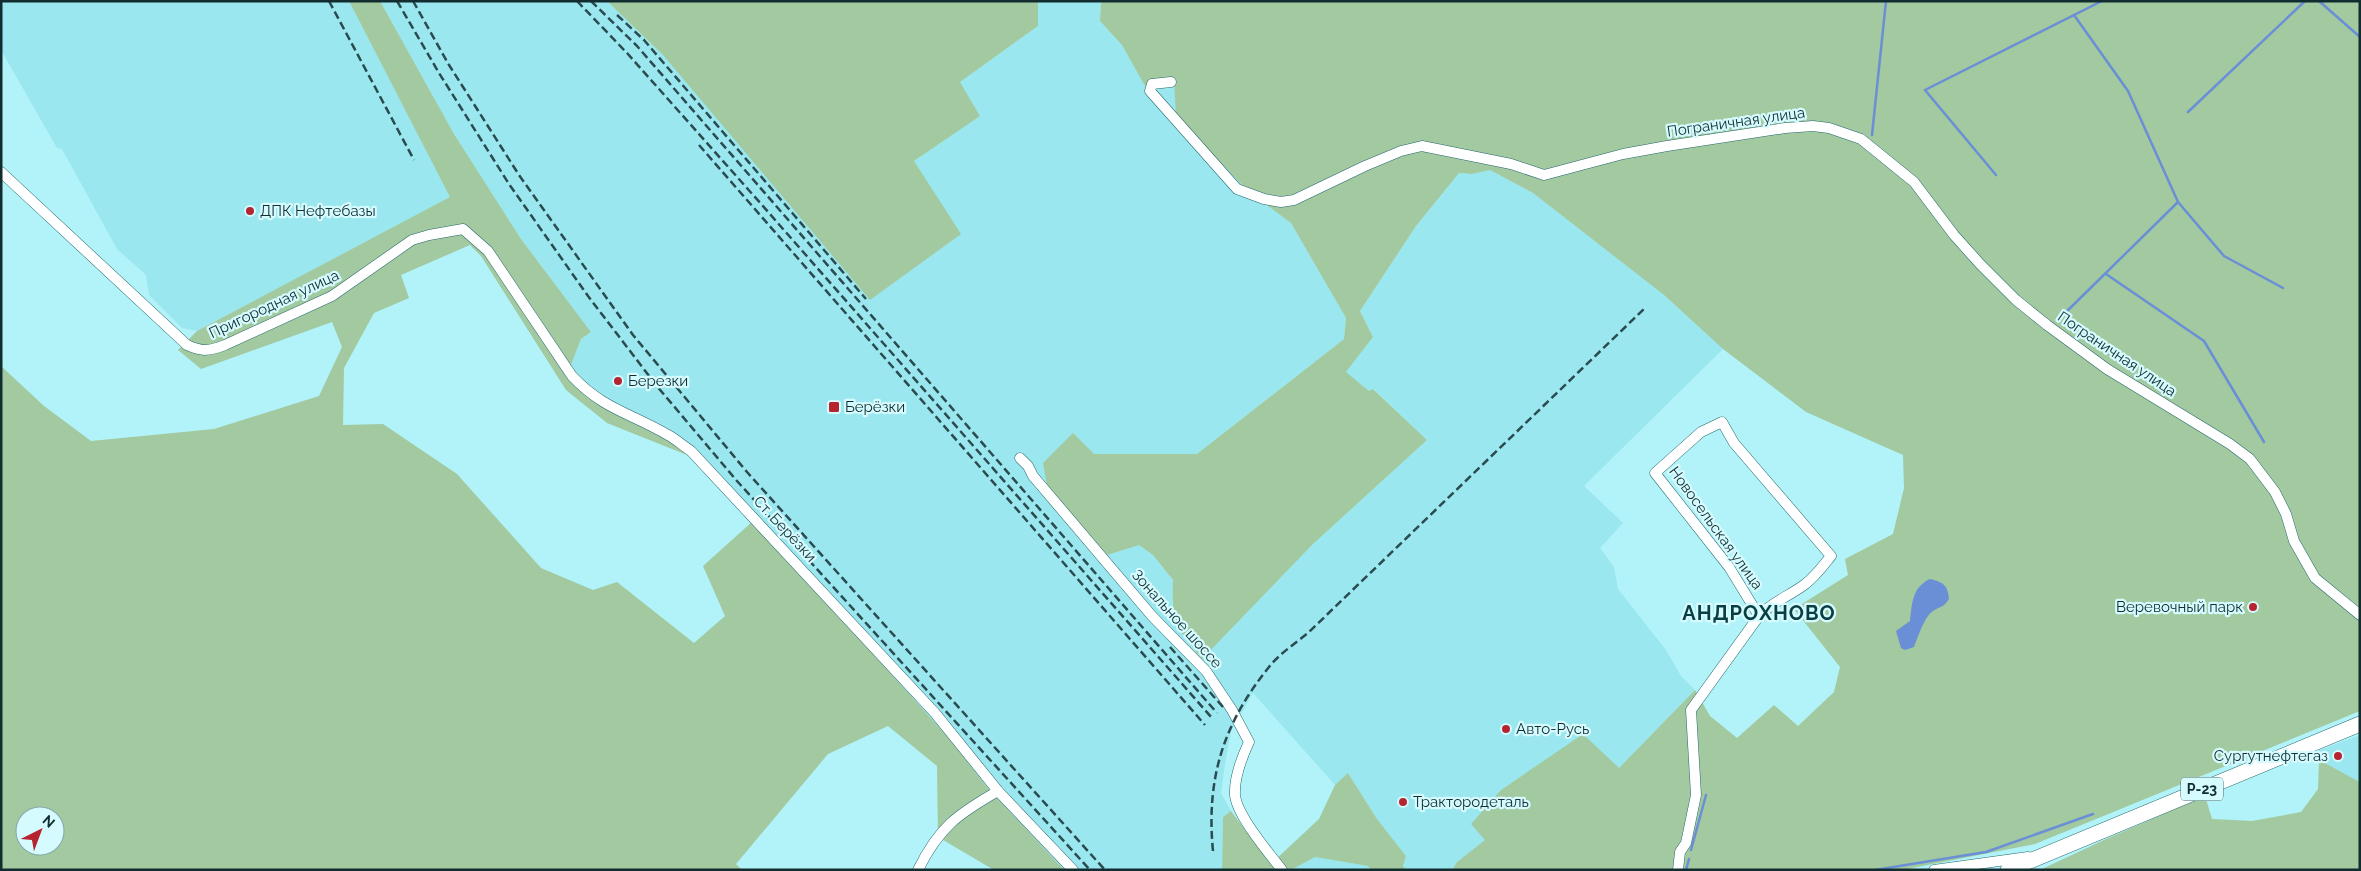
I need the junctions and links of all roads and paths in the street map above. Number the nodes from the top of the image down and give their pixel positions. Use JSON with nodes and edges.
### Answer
{"nodes":[{"id":1,"x":1171,"y":82,"type":"dead end"},
{"id":2,"x":1,"y":172,"type":"edge"},
{"id":3,"x":463,"y":230,"type":"joint"},
{"id":4,"x":1020,"y":458,"type":"dead end"},
{"id":5,"x":2360,"y":615,"type":"edge"},
{"id":6,"x":1759,"y":616,"type":"junction"},
{"id":7,"x":2360,"y":724,"type":"edge"},
{"id":8,"x":998,"y":791,"type":"junction"},
{"id":9,"x":2044,"y":854,"type":"junction"},
{"id":10,"x":918,"y":870,"type":"edge"},
{"id":11,"x":1073,"y":870,"type":"edge"},
{"id":12,"x":1282,"y":870,"type":"edge"},
{"id":13,"x":1678,"y":870,"type":"edge"},
{"id":14,"x":1934,"y":870,"type":"edge"},
{"id":15,"x":2008,"y":870,"type":"edge"},
{"id":16,"x":2025,"y":870,"type":"edge"}],
"edges":[{"from":1,"to":5,"type":"street","name":"Пограничная улица"},
{"from":2,"to":3,"type":"street","name":"Пригородная улица"},
{"from":3,"to":8,"type":"street","name":"Ст. Берёзки"},
{"from":4,"to":12,"type":"street","name":"Зональное шоссе"},
{"from":6,"to":6,"type":"street","name":"Новосельская улица"},
{"from":6,"to":13,"type":"street"},
{"from":7,"to":9,"type":"highway","number":"Р-23"},
{"from":8,"to":10,"type":"street"},
{"from":8,"to":11,"type":"street","name":"Ст. Берёзки"},
{"from":9,"to":14,"type":"street"},
{"from":9,"to":15,"type":"highway","number":"Р-23"},
{"from":9,"to":16,"type":"street"}]}
